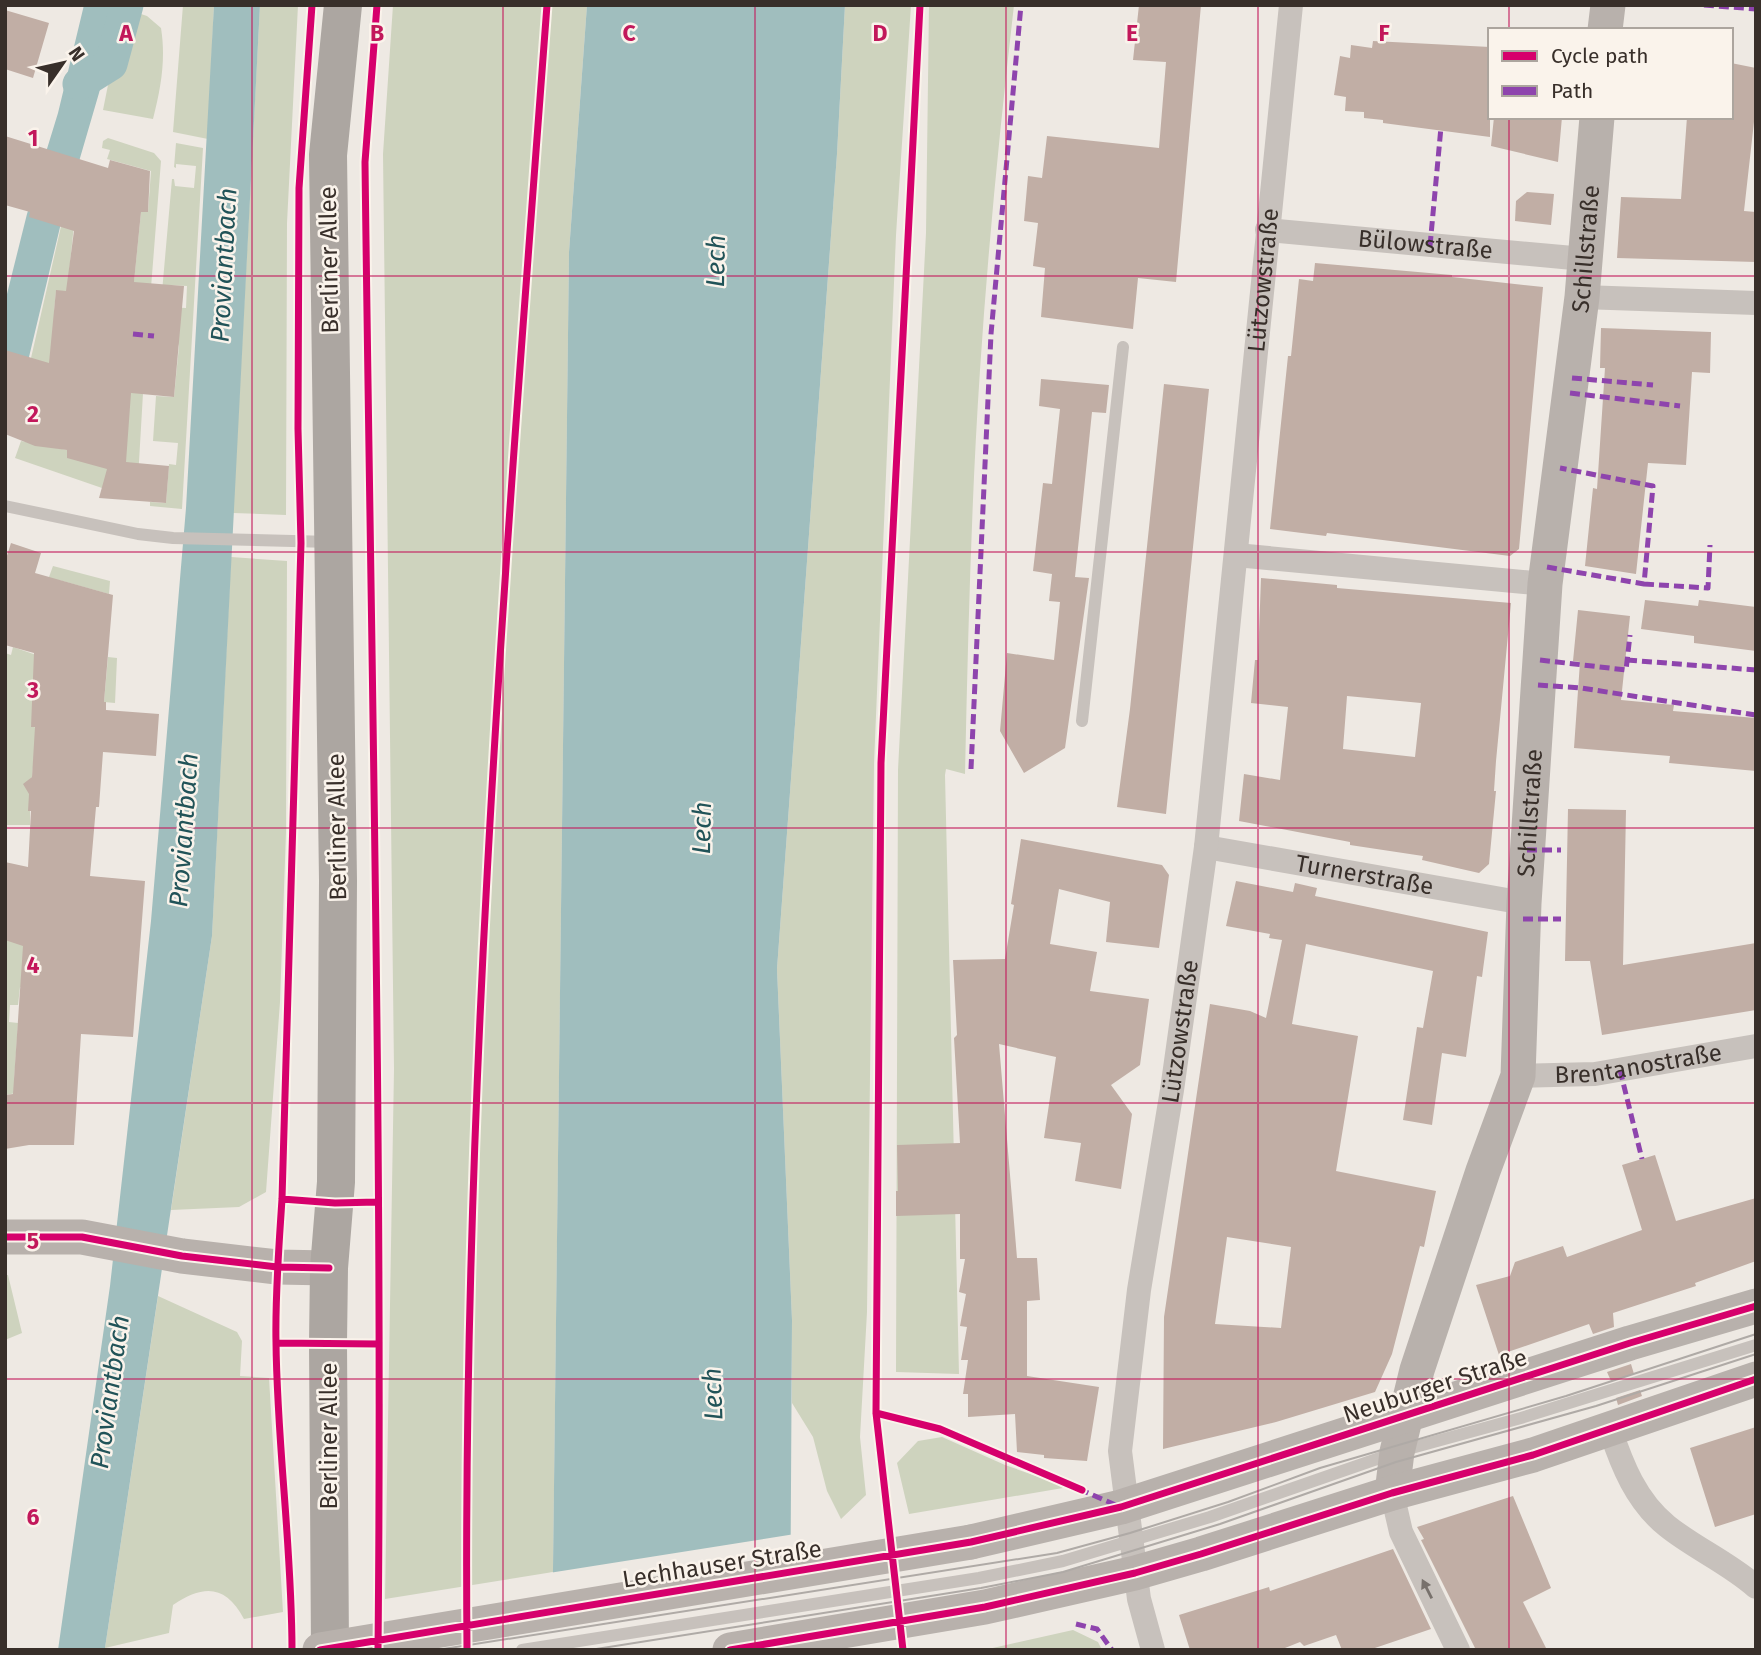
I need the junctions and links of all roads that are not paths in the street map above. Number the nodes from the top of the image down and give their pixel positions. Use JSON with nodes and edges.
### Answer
{"nodes":[{"id":1,"x":343,"y":5,"type":"edge"},
{"id":2,"x":1291,"y":5,"type":"edge"},
{"id":3,"x":1608,"y":5,"type":"edge"},
{"id":4,"x":1605,"y":28,"type":"edge"},
{"id":5,"x":1597,"y":119,"type":"edge"},
{"id":6,"x":1267,"y":230,"type":"junction"},
{"id":7,"x":1584,"y":258,"type":"junction"},
{"id":8,"x":1582,"y":298,"type":"junction"},
{"id":9,"x":1756,"y":303,"type":"edge"},
{"id":10,"x":1123,"y":347,"type":"dead end"},
{"id":11,"x":5,"y":506,"type":"edge"},
{"id":12,"x":333,"y":542,"type":"junction"},
{"id":13,"x":1236,"y":555,"type":"junction"},
{"id":14,"x":1545,"y":584,"type":"junction"},
{"id":15,"x":1082,"y":721,"type":"dead end"},
{"id":16,"x":1206,"y":846,"type":"junction"},
{"id":17,"x":1524,"y":903,"type":"junction"},
{"id":18,"x":1756,"y":1046,"type":"edge"},
{"id":19,"x":1518,"y":1076,"type":"junction"},
{"id":20,"x":5,"y":1237,"type":"edge"},
{"id":21,"x":329,"y":1268,"type":"junction"},
{"id":22,"x":1756,"y":1307,"type":"edge"},
{"id":23,"x":1756,"y":1345,"type":"edge"},
{"id":24,"x":1756,"y":1379,"type":"edge"},
{"id":25,"x":1405,"y":1416,"type":"junction"},
{"id":26,"x":1610,"y":1429,"type":"junction"},
{"id":27,"x":1397,"y":1452,"type":"junction"},
{"id":28,"x":1392,"y":1493,"type":"junction"},
{"id":29,"x":1127,"y":1504,"type":"junction"},
{"id":30,"x":1133,"y":1556,"type":"junction"},
{"id":31,"x":1756,"y":1587,"type":"edge"},
{"id":32,"x":982,"y":1592,"type":"junction"},
{"id":33,"x":320,"y":1650,"type":"edge"},
{"id":34,"x":330,"y":1650,"type":"edge"},
{"id":35,"x":522,"y":1650,"type":"edge"},
{"id":36,"x":730,"y":1650,"type":"edge"},
{"id":37,"x":1153,"y":1650,"type":"edge"},
{"id":38,"x":1458,"y":1650,"type":"edge"}],
"edges":[{"from":1,"to":12,"type":"main road","name":"Berliner Allee"},
{"from":2,"to":6,"type":"street","name":"Lützowstraße"},
{"from":3,"to":4,"type":"street"},
{"from":5,"to":7,"type":"street","name":"Schillstraße"},
{"from":6,"to":7,"type":"street","name":"Bülowstraße"},
{"from":6,"to":13,"type":"street","name":"Lützowstraße"},
{"from":7,"to":8,"type":"street","name":"Schillstraße"},
{"from":8,"to":9,"type":"street"},
{"from":8,"to":14,"type":"street","name":"Schillstraße"},
{"from":10,"to":15,"type":"lane"},
{"from":11,"to":12,"type":"lane"},
{"from":12,"to":21,"type":"main road","name":"Berliner Allee"},
{"from":13,"to":14,"type":"street"},
{"from":13,"to":16,"type":"street","name":"Lützowstraße"},
{"from":14,"to":17,"type":"street","name":"Schillstraße"},
{"from":16,"to":17,"type":"street","name":"Turnerstraße"},
{"from":16,"to":29,"type":"street","name":"Lützowstraße"},
{"from":17,"to":19,"type":"street","name":"Schillstraße"},
{"from":18,"to":19,"type":"street","name":"Brentanostraße"},
{"from":19,"to":25,"type":"street","name":"Schillstraße"},
{"from":20,"to":21,"type":"street"},
{"from":21,"to":34,"type":"main road","name":"Berliner Allee"},
{"from":22,"to":25,"type":"street","name":"Neuburger Straße"},
{"from":23,"to":27,"type":"lane"},
{"from":24,"to":26,"type":"street"},
{"from":25,"to":27,"type":"street","name":"Schillstraße"},
{"from":25,"to":29,"type":"street","name":"Neuburger Straße"},
{"from":26,"to":28,"type":"street"},
{"from":26,"to":31,"type":"street"},
{"from":27,"to":28,"type":"street","name":"Schillstraße"},
{"from":27,"to":30,"type":"lane"},
{"from":28,"to":30,"type":"street"},
{"from":38,"to":28,"type":"street","one_way":true},
{"from":29,"to":30,"type":"street","name":"Lützowstraße"},
{"from":29,"to":33,"type":"street","name":"Lechhauser Straße","bridge":true},
{"from":30,"to":32,"type":"street"},
{"from":30,"to":37,"type":"street","name":"Lützowstraße"},
{"from":32,"to":35,"type":"lane"},
{"from":32,"to":36,"type":"street"}]}
